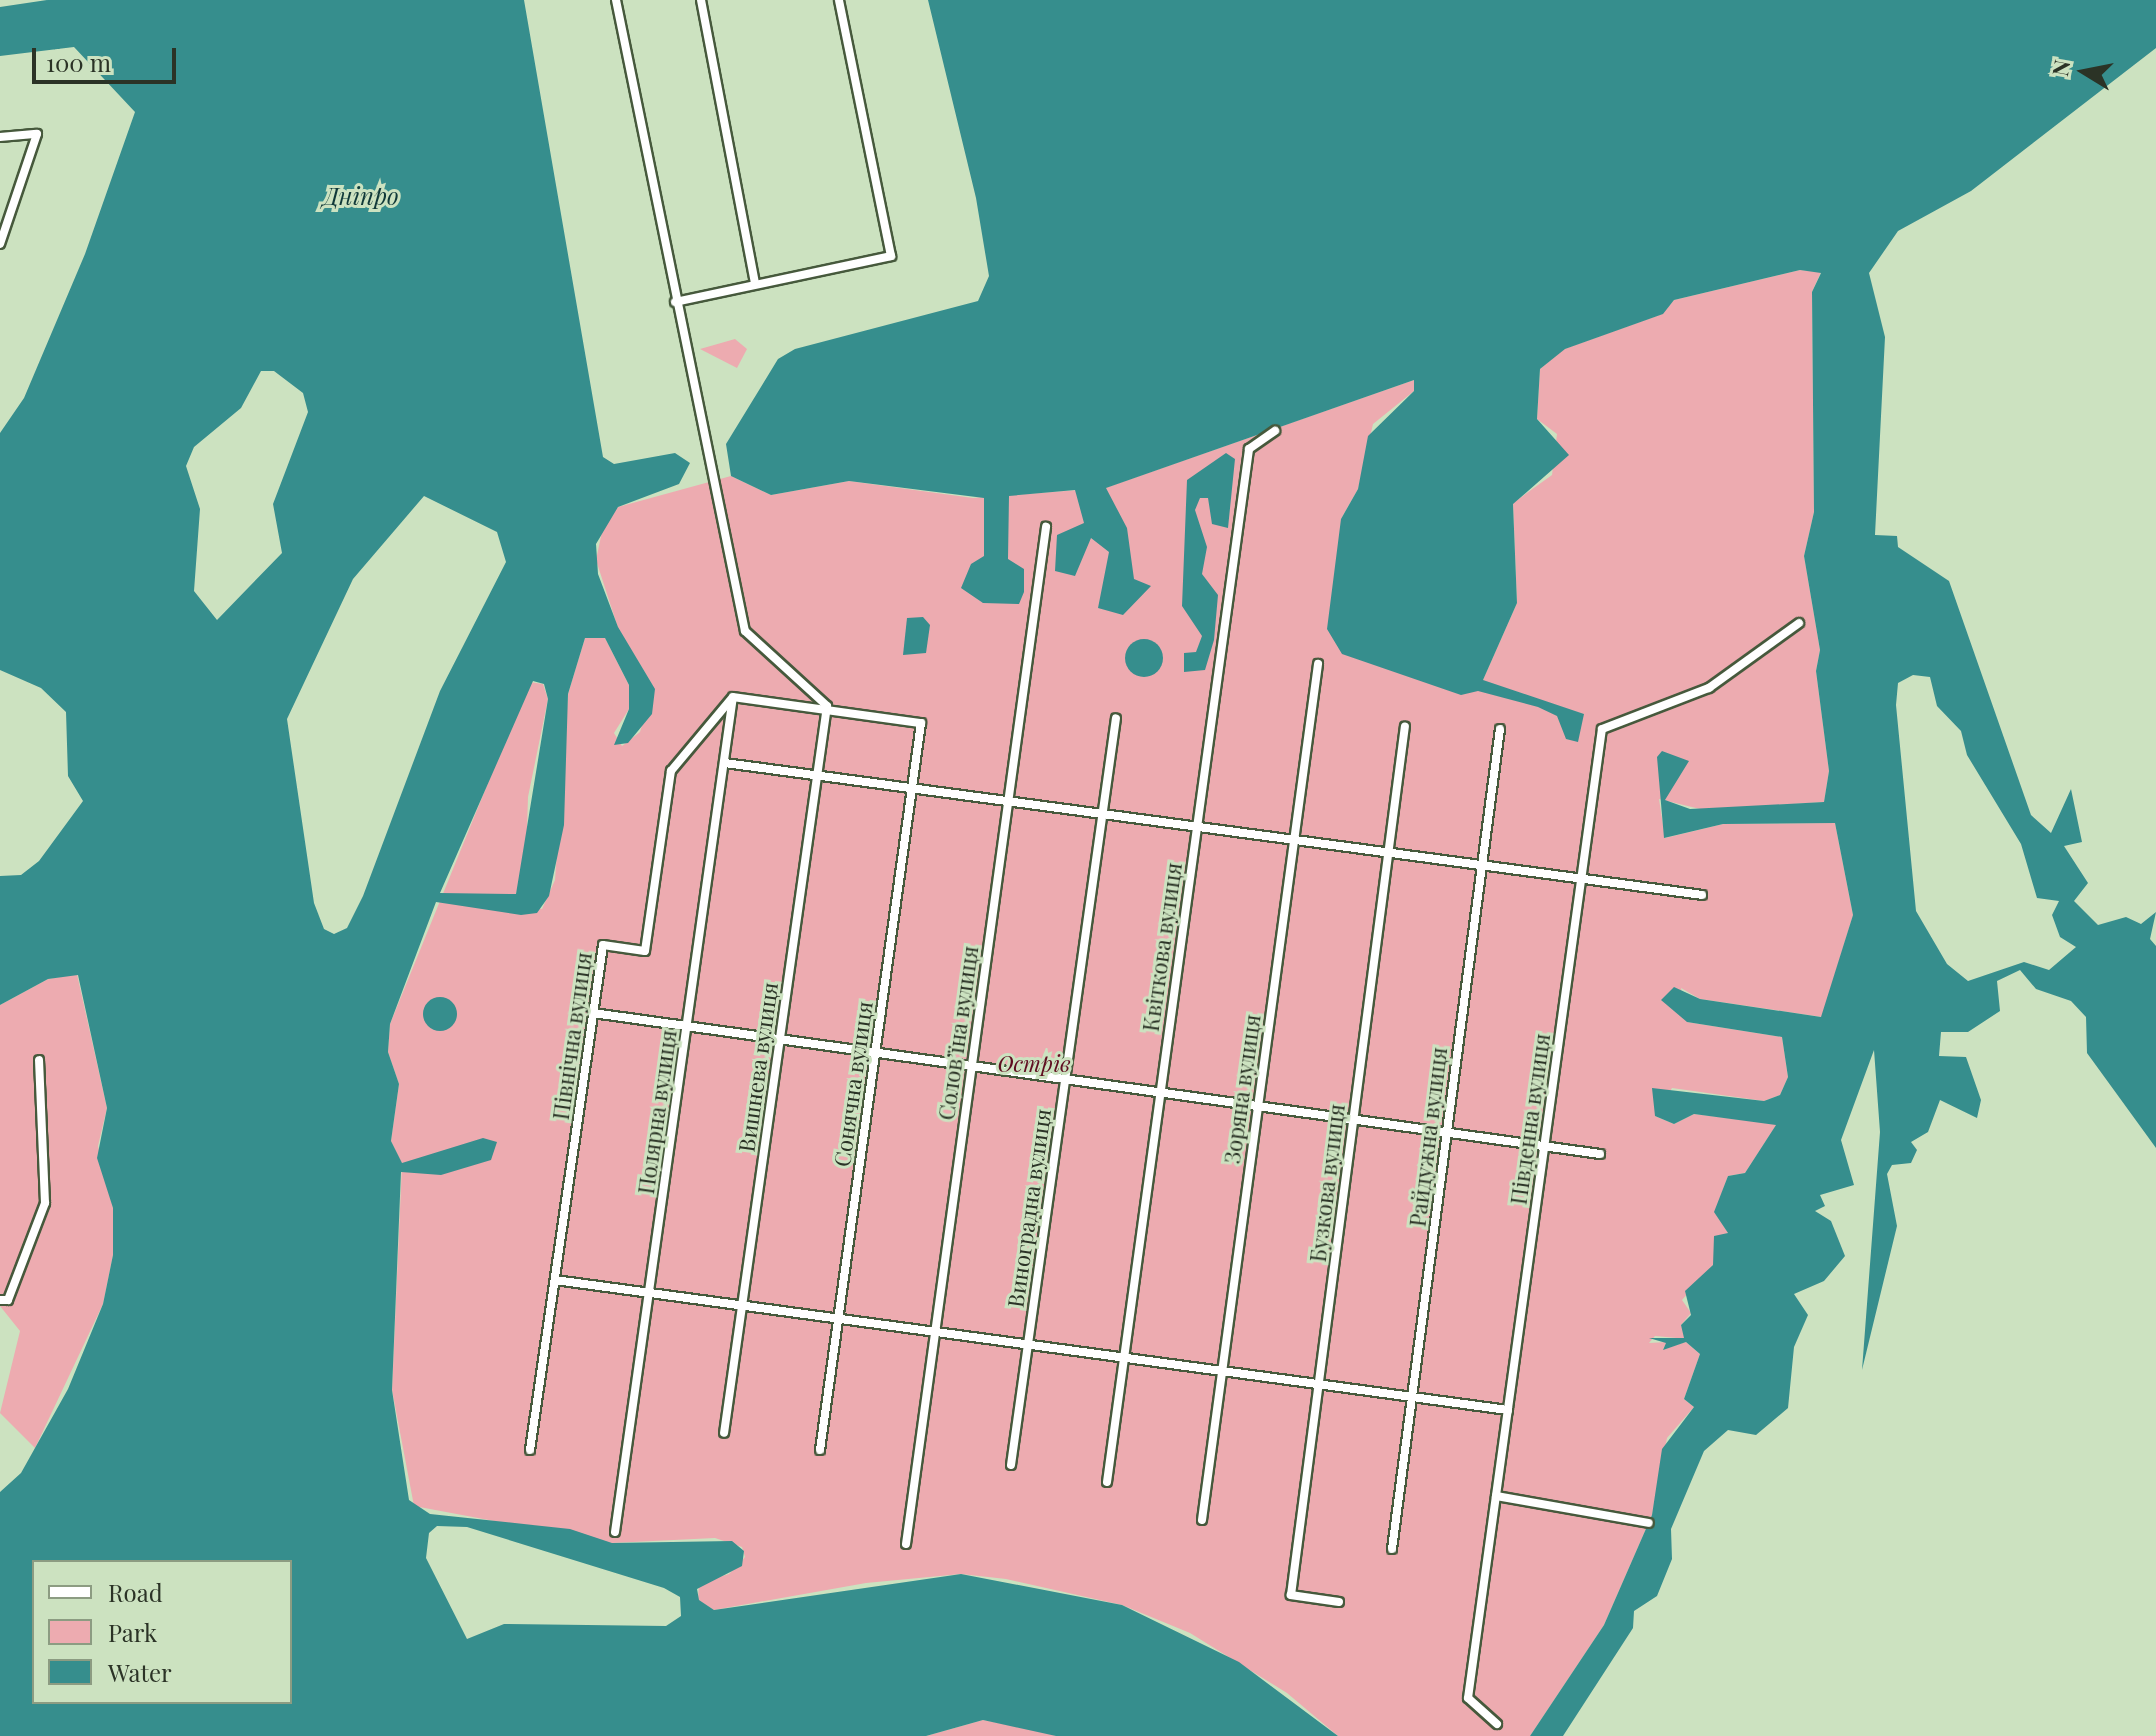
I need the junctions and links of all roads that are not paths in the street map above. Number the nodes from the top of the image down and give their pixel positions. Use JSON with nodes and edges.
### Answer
{"nodes":[{"id":1,"x":616,"y":0,"type":"edge"},
{"id":2,"x":701,"y":0,"type":"edge"},
{"id":3,"x":839,"y":0,"type":"edge"},
{"id":4,"x":0,"y":137,"type":"edge"},
{"id":5,"x":0,"y":244,"type":"edge"},
{"id":6,"x":755,"y":283,"type":"junction"},
{"id":7,"x":675,"y":302,"type":"junction"},
{"id":8,"x":1275,"y":431,"type":"dead end"},
{"id":9,"x":1046,"y":527,"type":"dead end"},
{"id":10,"x":1799,"y":623,"type":"dead end"},
{"id":11,"x":1318,"y":664,"type":"dead end"},
{"id":12,"x":733,"y":697,"type":"junction"},
{"id":13,"x":827,"y":706,"type":"junction"},
{"id":14,"x":1116,"y":718,"type":"dead end"},
{"id":15,"x":1405,"y":726,"type":"dead end"},
{"id":16,"x":1500,"y":729,"type":"dead end"},
{"id":17,"x":725,"y":763,"type":"junction"},
{"id":18,"x":818,"y":774,"type":"junction"},
{"id":19,"x":913,"y":787,"type":"junction"},
{"id":20,"x":1008,"y":801,"type":"junction"},
{"id":21,"x":1102,"y":812,"type":"junction"},
{"id":22,"x":1197,"y":825,"type":"junction"},
{"id":23,"x":1295,"y":839,"type":"junction"},
{"id":24,"x":1388,"y":852,"type":"junction"},
{"id":25,"x":1482,"y":865,"type":"junction"},
{"id":26,"x":1581,"y":878,"type":"junction"},
{"id":27,"x":1702,"y":895,"type":"dead end"},
{"id":28,"x":593,"y":1013,"type":"junction"},
{"id":29,"x":688,"y":1026,"type":"junction"},
{"id":30,"x":780,"y":1039,"type":"junction"},
{"id":31,"x":875,"y":1052,"type":"junction"},
{"id":32,"x":39,"y":1060,"type":"dead end"},
{"id":33,"x":972,"y":1066,"type":"junction"},
{"id":34,"x":1065,"y":1079,"type":"junction"},
{"id":35,"x":1160,"y":1092,"type":"junction"},
{"id":36,"x":1258,"y":1106,"type":"junction"},
{"id":37,"x":1353,"y":1119,"type":"junction"},
{"id":38,"x":1447,"y":1133,"type":"junction"},
{"id":39,"x":1544,"y":1146,"type":"junction"},
{"id":40,"x":1600,"y":1154,"type":"dead end"},
{"id":41,"x":555,"y":1280,"type":"junction"},
{"id":42,"x":650,"y":1293,"type":"junction"},
{"id":43,"x":0,"y":1300,"type":"edge"},
{"id":44,"x":742,"y":1305,"type":"junction"},
{"id":45,"x":838,"y":1318,"type":"junction"},
{"id":46,"x":935,"y":1332,"type":"junction"},
{"id":47,"x":1028,"y":1344,"type":"junction"},
{"id":48,"x":1124,"y":1358,"type":"junction"},
{"id":49,"x":1222,"y":1371,"type":"junction"},
{"id":50,"x":1318,"y":1384,"type":"junction"},
{"id":51,"x":1412,"y":1397,"type":"junction"},
{"id":52,"x":1508,"y":1410,"type":"junction"},
{"id":53,"x":724,"y":1433,"type":"dead end"},
{"id":54,"x":530,"y":1450,"type":"dead end"},
{"id":55,"x":820,"y":1450,"type":"dead end"},
{"id":56,"x":1011,"y":1465,"type":"dead end"},
{"id":57,"x":1107,"y":1482,"type":"dead end"},
{"id":58,"x":1496,"y":1496,"type":"junction"},
{"id":59,"x":1202,"y":1520,"type":"dead end"},
{"id":60,"x":1649,"y":1523,"type":"dead end"},
{"id":61,"x":615,"y":1532,"type":"dead end"},
{"id":62,"x":906,"y":1544,"type":"dead end"},
{"id":63,"x":1392,"y":1549,"type":"dead end"},
{"id":64,"x":1339,"y":1602,"type":"dead end"},
{"id":65,"x":1497,"y":1724,"type":"dead end"}],
"edges":[{"from":1,"to":7,"type":"street"},
{"from":2,"to":6,"type":"street"},
{"from":3,"to":6,"type":"street"},
{"from":4,"to":5,"type":"street"},
{"from":6,"to":7,"type":"street"},
{"from":7,"to":13,"type":"street"},
{"from":8,"to":22,"type":"street","name":"Квіткова вулиця"},
{"from":9,"to":20,"type":"street","name":"Соловʼїна вулиця"},
{"from":10,"to":26,"type":"street","name":"Південна вулиця"},
{"from":11,"to":23,"type":"street","name":"Зоряна вулиця"},
{"from":12,"to":13,"type":"street"},
{"from":12,"to":17,"type":"street","name":"Полярна вулиця"},
{"from":12,"to":28,"type":"street","name":"Північна вулиця"},
{"from":13,"to":18,"type":"street","name":"Вишнева вулиця"},
{"from":13,"to":19,"type":"street","name":"Сонячна вулиця"},
{"from":14,"to":21,"type":"street","name":"Виноградна вулиця"},
{"from":15,"to":24,"type":"street","name":"Бузкова вулиця"},
{"from":16,"to":25,"type":"street","name":"Райдужна вулиця"},
{"from":17,"to":18,"type":"street"},
{"from":17,"to":29,"type":"street","name":"Полярна вулиця"},
{"from":18,"to":19,"type":"street"},
{"from":18,"to":30,"type":"street","name":"Вишнева вулиця"},
{"from":19,"to":20,"type":"street"},
{"from":19,"to":31,"type":"street","name":"Сонячна вулиця"},
{"from":20,"to":21,"type":"street"},
{"from":20,"to":33,"type":"street","name":"Соловʼїна вулиця"},
{"from":21,"to":22,"type":"street"},
{"from":21,"to":34,"type":"street","name":"Виноградна вулиця"},
{"from":22,"to":23,"type":"street"},
{"from":22,"to":35,"type":"street","name":"Квіткова вулиця"},
{"from":23,"to":24,"type":"street"},
{"from":23,"to":36,"type":"street","name":"Зоряна вулиця"},
{"from":24,"to":25,"type":"street"},
{"from":24,"to":37,"type":"street","name":"Бузкова вулиця"},
{"from":25,"to":26,"type":"street"},
{"from":25,"to":38,"type":"street","name":"Райдужна вулиця"},
{"from":26,"to":27,"type":"street"},
{"from":26,"to":39,"type":"street","name":"Південна вулиця"},
{"from":28,"to":29,"type":"street"},
{"from":28,"to":41,"type":"street","name":"Північна вулиця"},
{"from":29,"to":30,"type":"street"},
{"from":29,"to":42,"type":"street","name":"Полярна вулиця"},
{"from":30,"to":31,"type":"street"},
{"from":30,"to":44,"type":"street","name":"Вишнева вулиця"},
{"from":31,"to":33,"type":"street"},
{"from":31,"to":45,"type":"street","name":"Сонячна вулиця"},
{"from":32,"to":43,"type":"street"},
{"from":33,"to":34,"type":"street"},
{"from":33,"to":46,"type":"street","name":"Соловʼїна вулиця"},
{"from":34,"to":35,"type":"street"},
{"from":34,"to":47,"type":"street","name":"Виноградна вулиця"},
{"from":35,"to":36,"type":"street"},
{"from":35,"to":48,"type":"street","name":"Квіткова вулиця"},
{"from":36,"to":37,"type":"street"},
{"from":36,"to":49,"type":"street","name":"Зоряна вулиця"},
{"from":37,"to":38,"type":"street"},
{"from":37,"to":50,"type":"street","name":"Бузкова вулиця"},
{"from":38,"to":39,"type":"street"},
{"from":38,"to":51,"type":"street","name":"Райдужна вулиця"},
{"from":39,"to":40,"type":"street"},
{"from":39,"to":52,"type":"street","name":"Південна вулиця"},
{"from":41,"to":42,"type":"street"},
{"from":41,"to":54,"type":"street","name":"Північна вулиця"},
{"from":42,"to":44,"type":"street"},
{"from":42,"to":61,"type":"street","name":"Полярна вулиця"},
{"from":44,"to":45,"type":"street"},
{"from":44,"to":53,"type":"street","name":"Вишнева вулиця"},
{"from":45,"to":46,"type":"street"},
{"from":45,"to":55,"type":"street","name":"Сонячна вулиця"},
{"from":46,"to":47,"type":"street"},
{"from":46,"to":62,"type":"street","name":"Соловʼїна вулиця"},
{"from":47,"to":48,"type":"street"},
{"from":47,"to":56,"type":"street","name":"Виноградна вулиця"},
{"from":48,"to":49,"type":"street"},
{"from":48,"to":57,"type":"street","name":"Квіткова вулиця"},
{"from":49,"to":50,"type":"street"},
{"from":49,"to":59,"type":"street","name":"Зоряна вулиця"},
{"from":50,"to":51,"type":"street"},
{"from":50,"to":64,"type":"street","name":"Бузкова вулиця"},
{"from":51,"to":52,"type":"street"},
{"from":51,"to":63,"type":"street","name":"Райдужна вулиця"},
{"from":52,"to":58,"type":"street","name":"Південна вулиця"},
{"from":58,"to":60,"type":"street"},
{"from":58,"to":65,"type":"street","name":"Південна вулиця"}]}
